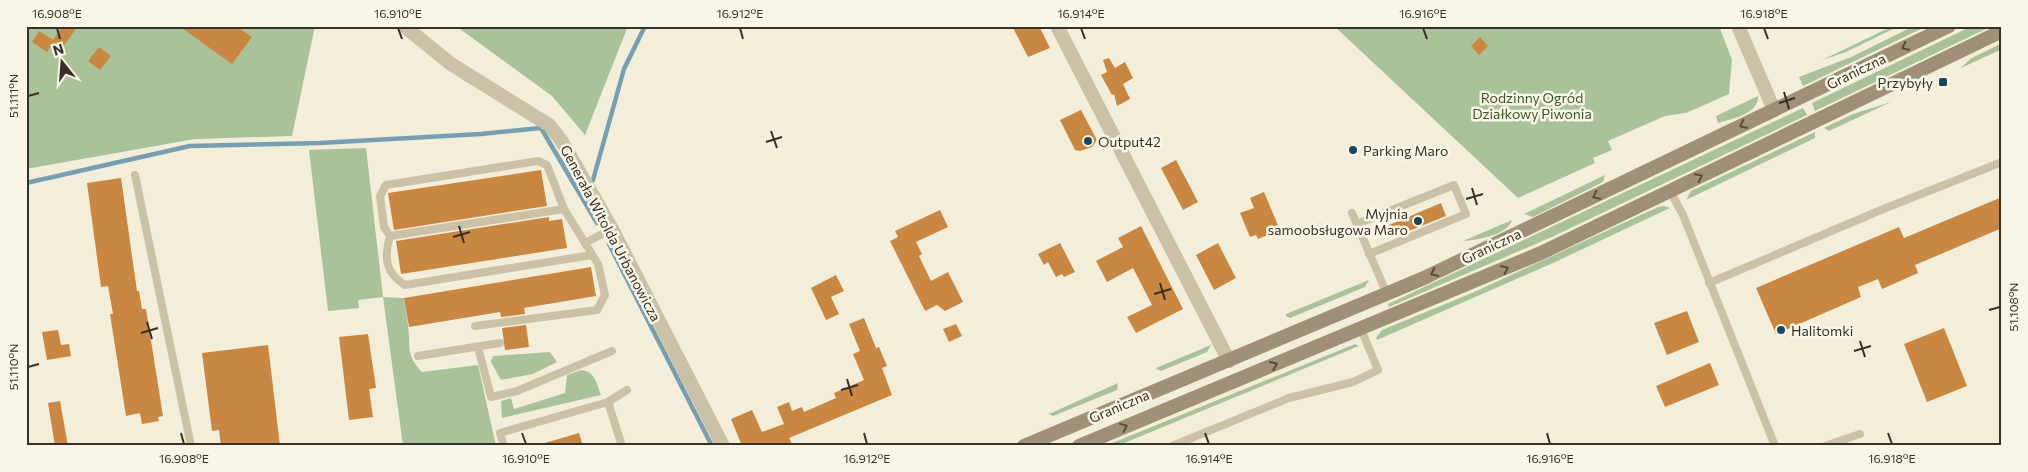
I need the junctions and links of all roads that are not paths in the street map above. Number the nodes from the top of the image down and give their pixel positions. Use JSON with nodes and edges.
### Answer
{"nodes":[{"id":1,"x":404,"y":26,"type":"edge"},
{"id":2,"x":1058,"y":26,"type":"edge"},
{"id":3,"x":1738,"y":26,"type":"edge"},
{"id":4,"x":1949,"y":26,"type":"edge"},
{"id":5,"x":2002,"y":32,"type":"edge"},
{"id":6,"x":1774,"y":110,"type":"junction"},
{"id":7,"x":2002,"y":162,"type":"edge"},
{"id":8,"x":135,"y":175,"type":"dead end"},
{"id":9,"x":1670,"y":191,"type":"junction"},
{"id":10,"x":564,"y":208,"type":"junction"},
{"id":11,"x":1352,"y":213,"type":"dead end"},
{"id":12,"x":1357,"y":224,"type":"junction"},
{"id":13,"x":612,"y":230,"type":"junction"},
{"id":14,"x":390,"y":236,"type":"junction"},
{"id":15,"x":585,"y":243,"type":"junction"},
{"id":16,"x":1369,"y":254,"type":"junction"},
{"id":17,"x":592,"y":255,"type":"junction"},
{"id":18,"x":1709,"y":283,"type":"junction"},
{"id":19,"x":1387,"y":294,"type":"junction"},
{"id":20,"x":475,"y":326,"type":"dead end"},
{"id":21,"x":1361,"y":329,"type":"junction"},
{"id":22,"x":500,"y":343,"type":"dead end"},
{"id":23,"x":478,"y":347,"type":"junction"},
{"id":24,"x":612,"y":351,"type":"dead end"},
{"id":25,"x":418,"y":356,"type":"dead end"},
{"id":26,"x":1229,"y":361,"type":"junction"},
{"id":27,"x":627,"y":390,"type":"dead end"},
{"id":28,"x":608,"y":402,"type":"junction"},
{"id":29,"x":1860,"y":434,"type":"dead end"},
{"id":30,"x":191,"y":446,"type":"edge"},
{"id":31,"x":504,"y":446,"type":"edge"},
{"id":32,"x":622,"y":446,"type":"edge"},
{"id":33,"x":723,"y":446,"type":"edge"},
{"id":34,"x":1024,"y":446,"type":"edge"},
{"id":35,"x":1079,"y":446,"type":"edge"},
{"id":36,"x":1172,"y":446,"type":"edge"},
{"id":37,"x":1775,"y":446,"type":"edge"},
{"id":38,"x":1825,"y":446,"type":"edge"}],
"edges":[{"from":1,"to":13,"type":"street","name":"Generała Witolda Urbanowicza"},
{"from":2,"to":26,"type":"street"},
{"from":3,"to":6,"type":"street"},
{"from":4,"to":6,"type":"main road","name":"Graniczna","one_way":true},
{"from":9,"to":5,"type":"main road","name":"Graniczna","one_way":true},
{"from":6,"to":19,"type":"main road","name":"Graniczna","one_way":true},
{"from":7,"to":18,"type":"lane"},
{"from":8,"to":30,"type":"lane"},
{"from":9,"to":18,"type":"lane"},
{"from":21,"to":9,"type":"main road","name":"Graniczna","one_way":true},
{"from":10,"to":14,"type":"lane"},
{"from":10,"to":14,"type":"lane"},
{"from":10,"to":15,"type":"lane"},
{"from":11,"to":12,"type":"lane"},
{"from":12,"to":16,"type":"lane"},
{"from":12,"to":16,"type":"lane"},
{"from":13,"to":15,"type":"lane"},
{"from":13,"to":33,"type":"street","name":"Generała Witolda Urbanowicza"},
{"from":14,"to":17,"type":"lane"},
{"from":15,"to":17,"type":"lane"},
{"from":16,"to":19,"type":"lane"},
{"from":17,"to":20,"type":"lane"},
{"from":18,"to":37,"type":"lane"},
{"from":19,"to":26,"type":"main road","name":"Graniczna"},
{"from":35,"to":21,"type":"main road","name":"Graniczna","one_way":true},
{"from":21,"to":36,"type":"lane"},
{"from":22,"to":23,"type":"lane"},
{"from":23,"to":24,"type":"lane"},
{"from":23,"to":25,"type":"lane"},
{"from":26,"to":34,"type":"main road","name":"Graniczna"},
{"from":27,"to":28,"type":"lane"},
{"from":28,"to":31,"type":"lane"},
{"from":28,"to":32,"type":"lane"},
{"from":29,"to":38,"type":"lane"}]}
